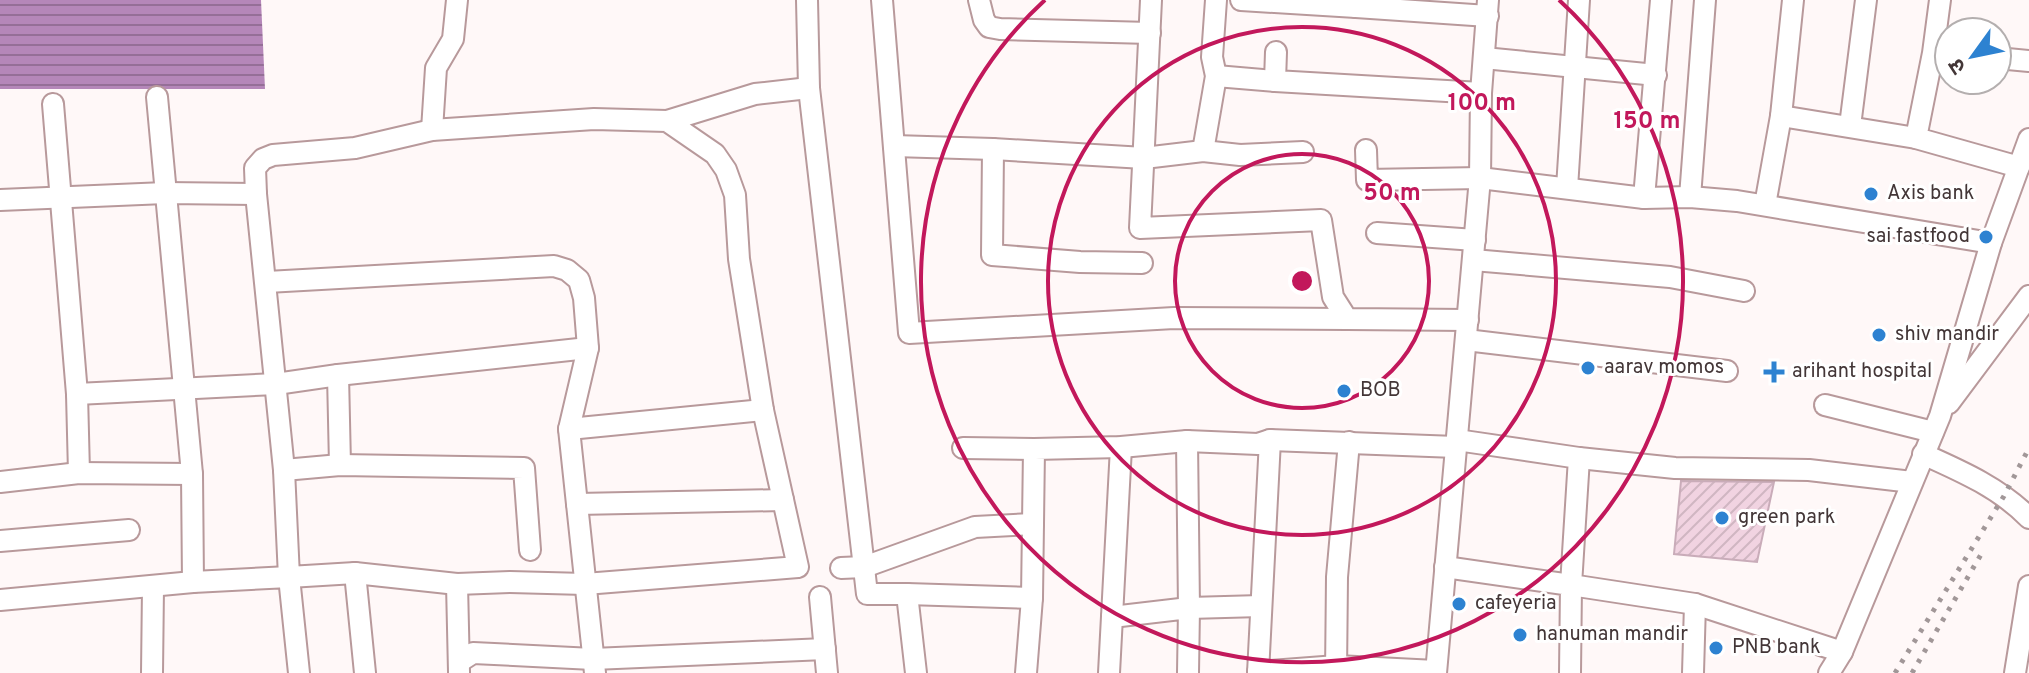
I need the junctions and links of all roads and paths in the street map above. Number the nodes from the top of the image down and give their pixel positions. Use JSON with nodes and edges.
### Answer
{"nodes":[{"id":1,"x":457,"y":0,"type":"edge"},
{"id":2,"x":807,"y":0,"type":"edge"},
{"id":3,"x":882,"y":0,"type":"edge"},
{"id":4,"x":979,"y":0,"type":"edge"},
{"id":5,"x":1151,"y":0,"type":"edge"},
{"id":6,"x":1216,"y":0,"type":"edge"},
{"id":7,"x":1241,"y":0,"type":"edge"},
{"id":8,"x":1579,"y":0,"type":"edge"},
{"id":9,"x":1661,"y":0,"type":"edge"},
{"id":10,"x":1705,"y":0,"type":"edge"},
{"id":11,"x":1793,"y":0,"type":"edge"},
{"id":12,"x":1866,"y":0,"type":"edge"},
{"id":13,"x":1357,"y":4,"type":"edge"},
{"id":14,"x":1488,"y":8,"type":"edge"},
{"id":15,"x":1150,"y":33,"type":"junction"},
{"id":16,"x":1276,"y":52,"type":"dead end"},
{"id":17,"x":1484,"y":58,"type":"junction"},
{"id":18,"x":1576,"y":66,"type":"junction"},
{"id":19,"x":1656,"y":75,"type":"junction"},
{"id":20,"x":1216,"y":76,"type":"junction"},
{"id":21,"x":1275,"y":81,"type":"junction"},
{"id":22,"x":1933,"y":81,"type":"edge"},
{"id":23,"x":809,"y":88,"type":"junction"},
{"id":24,"x":1481,"y":93,"type":"junction"},
{"id":25,"x":157,"y":97,"type":"dead end"},
{"id":26,"x":53,"y":104,"type":"dead end"},
{"id":27,"x":1781,"y":116,"type":"junction"},
{"id":28,"x":667,"y":121,"type":"junction"},
{"id":29,"x":1850,"y":126,"type":"junction"},
{"id":30,"x":432,"y":130,"type":"junction"},
{"id":31,"x":1916,"y":138,"type":"junction"},
{"id":32,"x":2029,"y":139,"type":"edge"},
{"id":33,"x":894,"y":146,"type":"junction"},
{"id":34,"x":993,"y":149,"type":"junction"},
{"id":35,"x":1366,"y":150,"type":"dead end"},
{"id":36,"x":1203,"y":151,"type":"junction"},
{"id":37,"x":1303,"y":152,"type":"dead end"},
{"id":38,"x":1144,"y":158,"type":"junction"},
{"id":39,"x":2019,"y":167,"type":"junction"},
{"id":40,"x":1480,"y":178,"type":"junction"},
{"id":41,"x":1567,"y":188,"type":"junction"},
{"id":42,"x":165,"y":193,"type":"junction"},
{"id":43,"x":256,"y":194,"type":"junction"},
{"id":44,"x":1690,"y":197,"type":"junction"},
{"id":45,"x":60,"y":198,"type":"junction"},
{"id":46,"x":1644,"y":198,"type":"junction"},
{"id":47,"x":0,"y":200,"type":"edge"},
{"id":48,"x":1765,"y":205,"type":"junction"},
{"id":49,"x":1377,"y":233,"type":"dead end"},
{"id":50,"x":1991,"y":243,"type":"junction"},
{"id":51,"x":1474,"y":250,"type":"junction"},
{"id":52,"x":1142,"y":263,"type":"dead end"},
{"id":53,"x":267,"y":282,"type":"junction"},
{"id":54,"x":1744,"y":291,"type":"dead end"},
{"id":55,"x":2029,"y":296,"type":"edge"},
{"id":56,"x":1347,"y":319,"type":"junction"},
{"id":57,"x":1467,"y":330,"type":"junction"},
{"id":58,"x":588,"y":348,"type":"junction"},
{"id":59,"x":1727,"y":371,"type":"dead end"},
{"id":60,"x":338,"y":375,"type":"junction"},
{"id":61,"x":276,"y":384,"type":"junction"},
{"id":62,"x":183,"y":388,"type":"junction"},
{"id":63,"x":77,"y":394,"type":"junction"},
{"id":64,"x":1825,"y":405,"type":"dead end"},
{"id":65,"x":763,"y":410,"type":"junction"},
{"id":66,"x":1936,"y":424,"type":"junction"},
{"id":67,"x":569,"y":429,"type":"junction"},
{"id":68,"x":1270,"y":440,"type":"junction"},
{"id":69,"x":1187,"y":441,"type":"junction"},
{"id":70,"x":1349,"y":442,"type":"junction"},
{"id":71,"x":1456,"y":443,"type":"junction"},
{"id":72,"x":1121,"y":447,"type":"junction"},
{"id":73,"x":963,"y":448,"type":"dead end"},
{"id":74,"x":1034,"y":449,"type":"junction"},
{"id":75,"x":1923,"y":454,"type":"junction"},
{"id":76,"x":1579,"y":458,"type":"junction"},
{"id":77,"x":340,"y":465,"type":"junction"},
{"id":78,"x":284,"y":470,"type":"junction"},
{"id":79,"x":79,"y":473,"type":"junction"},
{"id":80,"x":192,"y":474,"type":"junction"},
{"id":81,"x":0,"y":482,"type":"edge"},
{"id":82,"x":1912,"y":482,"type":"junction"},
{"id":83,"x":783,"y":500,"type":"junction"},
{"id":84,"x":577,"y":504,"type":"junction"},
{"id":85,"x":2029,"y":518,"type":"edge"},
{"id":86,"x":1033,"y":524,"type":"junction"},
{"id":87,"x":129,"y":530,"type":"dead end"},
{"id":88,"x":0,"y":541,"type":"edge"},
{"id":89,"x":530,"y":550,"type":"dead end"},
{"id":90,"x":864,"y":567,"type":"junction"},
{"id":91,"x":1445,"y":567,"type":"junction"},
{"id":92,"x":841,"y":568,"type":"dead end"},
{"id":93,"x":355,"y":573,"type":"junction"},
{"id":94,"x":289,"y":577,"type":"junction"},
{"id":95,"x":193,"y":582,"type":"junction"},
{"id":96,"x":457,"y":584,"type":"junction"},
{"id":97,"x":585,"y":584,"type":"junction"},
{"id":98,"x":1571,"y":585,"type":"junction"},
{"id":99,"x":2029,"y":586,"type":"edge"},
{"id":100,"x":153,"y":587,"type":"junction"},
{"id":101,"x":907,"y":594,"type":"junction"},
{"id":102,"x":820,"y":597,"type":"dead end"},
{"id":103,"x":1032,"y":598,"type":"junction"},
{"id":104,"x":0,"y":600,"type":"edge"},
{"id":105,"x":1695,"y":604,"type":"junction"},
{"id":106,"x":1261,"y":606,"type":"junction"},
{"id":107,"x":1189,"y":608,"type":"junction"},
{"id":108,"x":2027,"y":608,"type":"edge"},
{"id":109,"x":1112,"y":617,"type":"junction"},
{"id":110,"x":825,"y":649,"type":"junction"},
{"id":111,"x":1842,"y":652,"type":"junction"},
{"id":112,"x":594,"y":666,"type":"edge"},
{"id":113,"x":459,"y":667,"type":"edge"},
{"id":114,"x":1336,"y":669,"type":"edge"},
{"id":115,"x":1258,"y":672,"type":"edge"},
{"id":116,"x":1436,"y":672,"type":"edge"},
{"id":117,"x":152,"y":673,"type":"edge"},
{"id":118,"x":299,"y":673,"type":"edge"},
{"id":119,"x":365,"y":673,"type":"edge"},
{"id":120,"x":827,"y":673,"type":"edge"},
{"id":121,"x":916,"y":673,"type":"edge"},
{"id":122,"x":1026,"y":673,"type":"edge"},
{"id":123,"x":1109,"y":673,"type":"edge"},
{"id":124,"x":1188,"y":673,"type":"edge"},
{"id":125,"x":1570,"y":673,"type":"edge"},
{"id":126,"x":1693,"y":673,"type":"edge"},
{"id":127,"x":1829,"y":673,"type":"edge"},
{"id":128,"x":2015,"y":673,"type":"edge"}],
"edges":[{"from":1,"to":30,"type":"street"},
{"from":2,"to":23,"type":"street"},
{"from":3,"to":33,"type":"street"},
{"from":4,"to":15,"type":"street"},
{"from":5,"to":15,"type":"street"},
{"from":6,"to":20,"type":"street"},
{"from":7,"to":13,"type":"street"},
{"from":8,"to":18,"type":"street"},
{"from":9,"to":19,"type":"street"},
{"from":10,"to":44,"type":"street"},
{"from":11,"to":27,"type":"street"},
{"from":12,"to":29,"type":"street"},
{"from":13,"to":14,"type":"street"},
{"from":14,"to":17,"type":"street"},
{"from":15,"to":38,"type":"street"},
{"from":16,"to":21,"type":"street"},
{"from":17,"to":18,"type":"street"},
{"from":17,"to":24,"type":"street"},
{"from":18,"to":19,"type":"street"},
{"from":18,"to":41,"type":"street"},
{"from":19,"to":46,"type":"street"},
{"from":20,"to":21,"type":"street"},
{"from":20,"to":36,"type":"street"},
{"from":21,"to":24,"type":"street"},
{"from":22,"to":31,"type":"street"},
{"from":23,"to":28,"type":"street"},
{"from":23,"to":90,"type":"street"},
{"from":24,"to":40,"type":"street"},
{"from":25,"to":42,"type":"street"},
{"from":26,"to":45,"type":"street"},
{"from":27,"to":29,"type":"street"},
{"from":27,"to":48,"type":"street"},
{"from":28,"to":30,"type":"street"},
{"from":28,"to":65,"type":"street"},
{"from":29,"to":31,"type":"street"},
{"from":30,"to":43,"type":"street"},
{"from":31,"to":39,"type":"street"},
{"from":32,"to":39,"type":"street"},
{"from":33,"to":34,"type":"street"},
{"from":33,"to":56,"type":"street"},
{"from":34,"to":38,"type":"street"},
{"from":34,"to":52,"type":"street"},
{"from":35,"to":40,"type":"street"},
{"from":36,"to":37,"type":"street"},
{"from":36,"to":38,"type":"street"},
{"from":38,"to":56,"type":"street"},
{"from":39,"to":50,"type":"street"},
{"from":40,"to":41,"type":"street"},
{"from":40,"to":51,"type":"street"},
{"from":41,"to":46,"type":"street"},
{"from":42,"to":43,"type":"street"},
{"from":42,"to":45,"type":"street"},
{"from":42,"to":62,"type":"street"},
{"from":43,"to":53,"type":"street"},
{"from":44,"to":46,"type":"street"},
{"from":44,"to":48,"type":"street"},
{"from":45,"to":47,"type":"street"},
{"from":45,"to":63,"type":"street"},
{"from":48,"to":50,"type":"street"},
{"from":49,"to":51,"type":"street"},
{"from":50,"to":66,"type":"street"},
{"from":51,"to":54,"type":"street"},
{"from":51,"to":57,"type":"street"},
{"from":53,"to":58,"type":"street"},
{"from":53,"to":61,"type":"street"},
{"from":55,"to":66,"type":"street"},
{"from":56,"to":57,"type":"street"},
{"from":57,"to":59,"type":"street"},
{"from":57,"to":71,"type":"street"},
{"from":58,"to":60,"type":"street"},
{"from":58,"to":67,"type":"street"},
{"from":60,"to":61,"type":"street"},
{"from":60,"to":77,"type":"street"},
{"from":61,"to":62,"type":"street"},
{"from":61,"to":78,"type":"street"},
{"from":62,"to":63,"type":"street"},
{"from":62,"to":80,"type":"street"},
{"from":63,"to":79,"type":"street"},
{"from":64,"to":66,"type":"street"},
{"from":65,"to":67,"type":"street"},
{"from":65,"to":83,"type":"street"},
{"from":66,"to":75,"type":"street"},
{"from":67,"to":84,"type":"street"},
{"from":68,"to":69,"type":"street"},
{"from":68,"to":70,"type":"street"},
{"from":68,"to":106,"type":"street"},
{"from":69,"to":72,"type":"street"},
{"from":69,"to":107,"type":"street"},
{"from":70,"to":71,"type":"street"},
{"from":70,"to":114,"type":"street"},
{"from":71,"to":76,"type":"street"},
{"from":71,"to":91,"type":"street"},
{"from":72,"to":74,"type":"street"},
{"from":72,"to":109,"type":"street"},
{"from":73,"to":74,"type":"street"},
{"from":74,"to":86,"type":"street"},
{"from":75,"to":82,"type":"street"},
{"from":75,"to":85,"type":"street"},
{"from":76,"to":82,"type":"street"},
{"from":76,"to":98,"type":"street"},
{"from":77,"to":78,"type":"street"},
{"from":77,"to":89,"type":"street"},
{"from":78,"to":94,"type":"street"},
{"from":79,"to":80,"type":"street"},
{"from":79,"to":81,"type":"street"},
{"from":80,"to":95,"type":"street"},
{"from":82,"to":111,"type":"street"},
{"from":83,"to":84,"type":"street"},
{"from":83,"to":97,"type":"street"},
{"from":84,"to":97,"type":"street"},
{"from":86,"to":90,"type":"street"},
{"from":86,"to":103,"type":"street"},
{"from":87,"to":88,"type":"street"},
{"from":90,"to":92,"type":"street"},
{"from":90,"to":101,"type":"street"},
{"from":91,"to":98,"type":"street"},
{"from":91,"to":116,"type":"street"},
{"from":93,"to":94,"type":"street"},
{"from":93,"to":96,"type":"street"},
{"from":93,"to":119,"type":"street"},
{"from":94,"to":95,"type":"street"},
{"from":94,"to":118,"type":"street"},
{"from":95,"to":100,"type":"street"},
{"from":96,"to":97,"type":"street"},
{"from":96,"to":113,"type":"street"},
{"from":97,"to":112,"type":"street"},
{"from":98,"to":105,"type":"street"},
{"from":98,"to":125,"type":"street"},
{"from":99,"to":108,"type":"street"},
{"from":100,"to":104,"type":"street"},
{"from":100,"to":117,"type":"street"},
{"from":101,"to":103,"type":"street"},
{"from":101,"to":121,"type":"street"},
{"from":102,"to":110,"type":"street"},
{"from":103,"to":122,"type":"street"},
{"from":105,"to":111,"type":"street"},
{"from":105,"to":126,"type":"street"},
{"from":106,"to":107,"type":"street"},
{"from":106,"to":115,"type":"street"},
{"from":107,"to":109,"type":"street"},
{"from":107,"to":124,"type":"street"},
{"from":108,"to":128,"type":"street"},
{"from":109,"to":123,"type":"street"},
{"from":110,"to":112,"type":"street"},
{"from":110,"to":120,"type":"street"},
{"from":111,"to":127,"type":"street"},
{"from":112,"to":113,"type":"street"},
{"from":114,"to":115,"type":"street"},
{"from":114,"to":116,"type":"street"}]}
